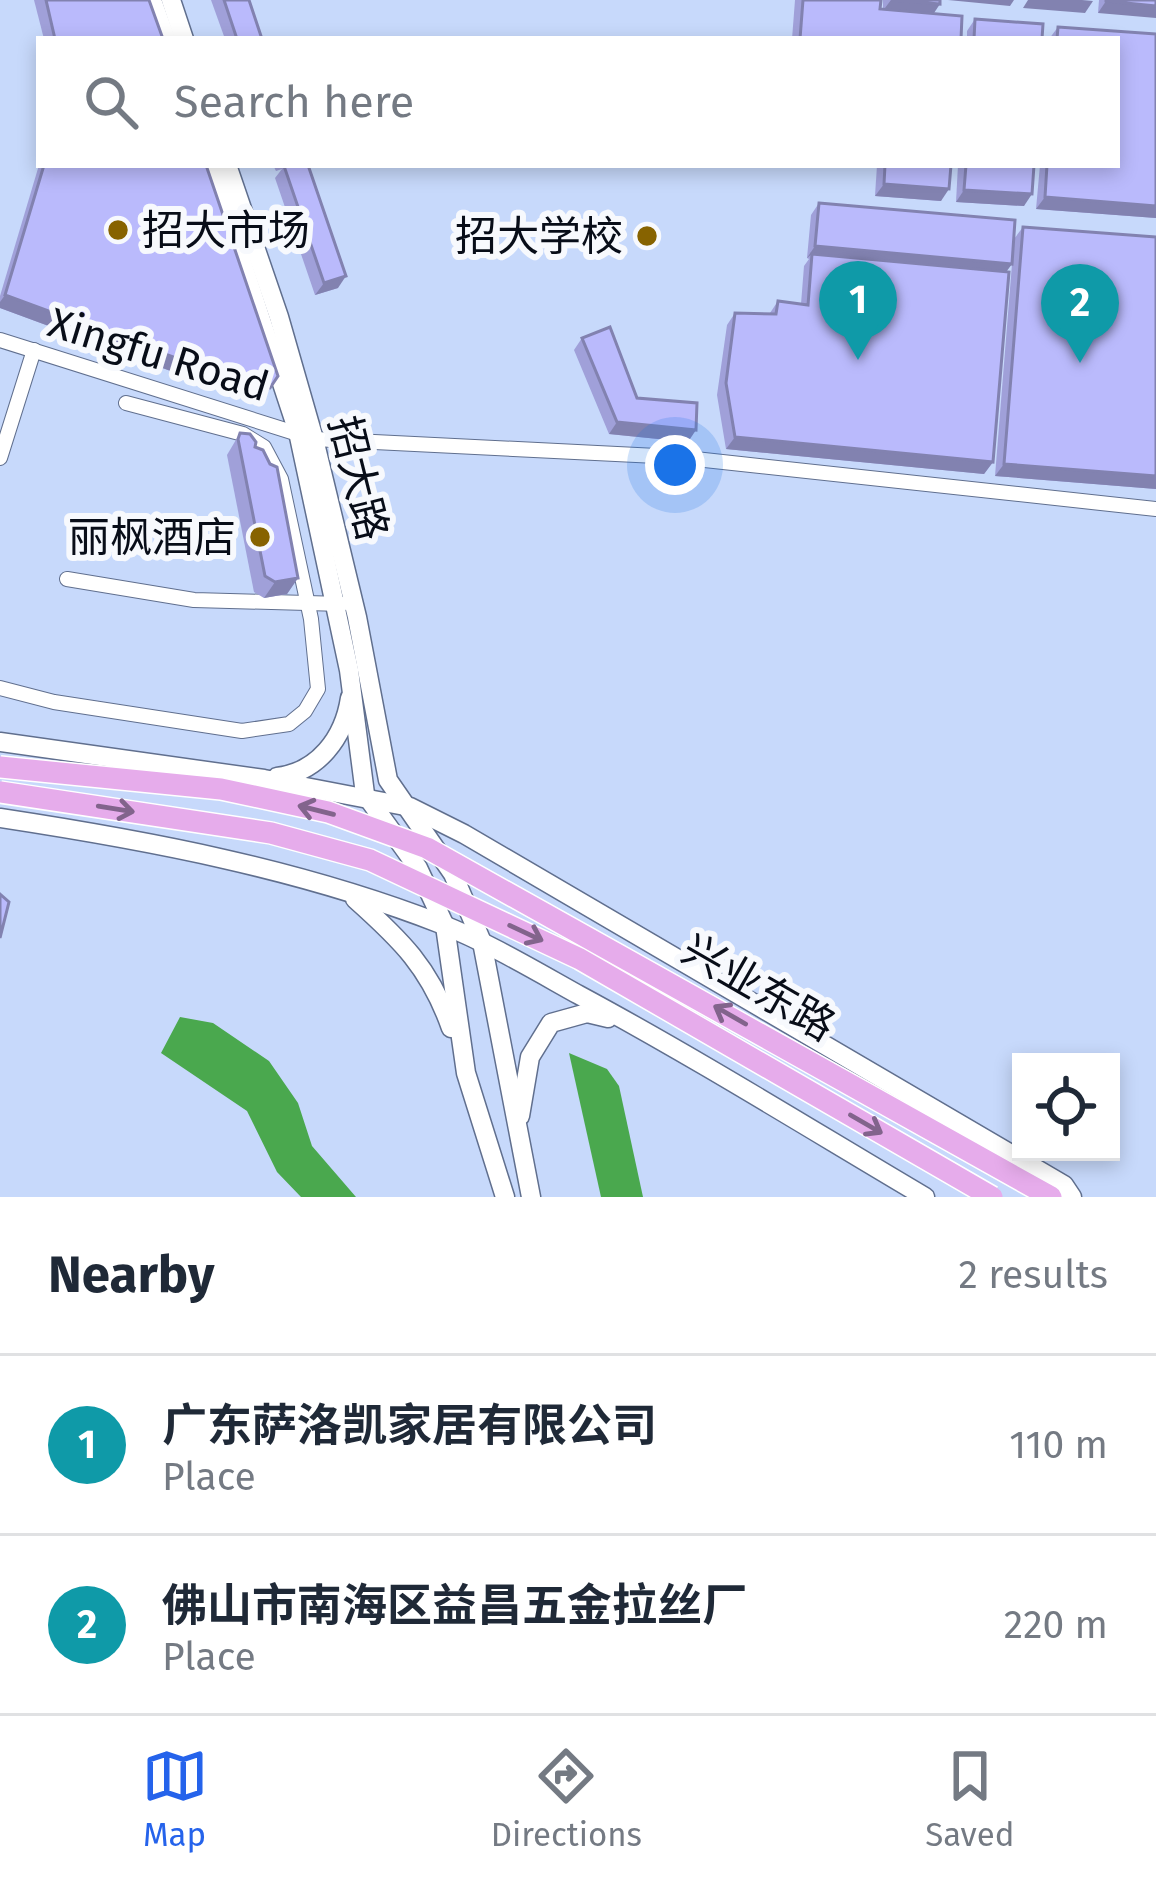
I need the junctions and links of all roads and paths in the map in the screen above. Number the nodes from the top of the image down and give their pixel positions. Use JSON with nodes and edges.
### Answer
{"nodes":[{"id":1,"x":152,"y":0,"type":"edge"},
{"id":2,"x":171,"y":0,"type":"edge"},
{"id":3,"x":165,"y":36,"type":"edge"},
{"id":4,"x":183,"y":36,"type":"edge"},
{"id":5,"x":211,"y":168,"type":"edge"},
{"id":6,"x":228,"y":168,"type":"edge"},
{"id":7,"x":0,"y":340,"type":"edge"},
{"id":8,"x":34,"y":350,"type":"junction"},
{"id":9,"x":126,"y":404,"type":"dead end"},
{"id":10,"x":306,"y":435,"type":"junction"},
{"id":11,"x":0,"y":458,"type":"edge"},
{"id":12,"x":1156,"y":508,"type":"edge"},
{"id":13,"x":67,"y":579,"type":"dead end"},
{"id":14,"x":307,"y":604,"type":"junction"},
{"id":15,"x":344,"y":604,"type":"junction"},
{"id":16,"x":349,"y":670,"type":"junction"},
{"id":17,"x":0,"y":688,"type":"edge"},
{"id":18,"x":0,"y":742,"type":"edge"},
{"id":19,"x":0,"y":767,"type":"edge"},
{"id":20,"x":264,"y":779,"type":"junction"},
{"id":21,"x":0,"y":791,"type":"edge"},
{"id":22,"x":368,"y":799,"type":"junction"},
{"id":23,"x":410,"y":807,"type":"junction"},
{"id":24,"x":0,"y":818,"type":"edge"},
{"id":25,"x":344,"y":889,"type":"junction"},
{"id":26,"x":445,"y":926,"type":"junction"},
{"id":27,"x":482,"y":942,"type":"junction"},
{"id":28,"x":637,"y":1026,"type":"junction"},
{"id":29,"x":466,"y":1073,"type":"junction"},
{"id":30,"x":509,"y":1093,"type":"junction"},
{"id":31,"x":475,"y":1099,"type":"junction"},
{"id":32,"x":517,"y":1132,"type":"junction"},
{"id":33,"x":505,"y":1197,"type":"edge"},
{"id":34,"x":531,"y":1197,"type":"edge"},
{"id":35,"x":925,"y":1197,"type":"edge"},
{"id":36,"x":992,"y":1197,"type":"edge"},
{"id":37,"x":1051,"y":1197,"type":"edge"},
{"id":38,"x":1072,"y":1197,"type":"edge"}],
"edges":[{"from":1,"to":3,"type":"main road"},
{"from":2,"to":4,"type":"main road"},
{"from":5,"to":10,"type":"main road"},
{"from":6,"to":10,"type":"main road","name":"招大路"},
{"from":7,"to":8,"type":"street","name":"Xingfu Road"},
{"from":8,"to":10,"type":"street","name":"Xingfu Road"},
{"from":8,"to":11,"type":"street"},
{"from":9,"to":14,"type":"street"},
{"from":10,"to":12,"type":"street","name":"Xingfu Road"},
{"from":10,"to":15,"type":"main road"},
{"from":13,"to":14,"type":"street"},
{"from":14,"to":15,"type":"street"},
{"from":14,"to":17,"type":"street"},
{"from":15,"to":16,"type":"main road"},
{"from":15,"to":23,"type":"main road","name":"招大路"},
{"from":16,"to":20,"type":"main road"},
{"from":16,"to":22,"type":"main road"},
{"from":18,"to":20,"type":"main road"},
{"from":37,"to":19,"type":"main road","one_way":true,"bridge":true},
{"from":20,"to":22,"type":"main road"},
{"from":21,"to":36,"type":"main road","one_way":true,"bridge":true},
{"from":22,"to":23,"type":"main road"},
{"from":22,"to":26,"type":"main road"},
{"from":23,"to":27,"type":"main road","name":"招大路"},
{"from":23,"to":38,"type":"main road"},
{"from":24,"to":25,"type":"main road"},
{"from":25,"to":26,"type":"main road"},
{"from":25,"to":29,"type":"main road"},
{"from":26,"to":27,"type":"main road"},
{"from":26,"to":29,"type":"main road"},
{"from":27,"to":28,"type":"main road"},
{"from":27,"to":30,"type":"main road","name":"招大路"},
{"from":28,"to":32,"type":"main road"},
{"from":28,"to":35,"type":"main road"},
{"from":29,"to":31,"type":"main road"},
{"from":30,"to":31,"type":"main road"},
{"from":30,"to":32,"type":"main road","name":"招大路"},
{"from":31,"to":33,"type":"main road"},
{"from":32,"to":34,"type":"main road","name":"招大路"}]}
